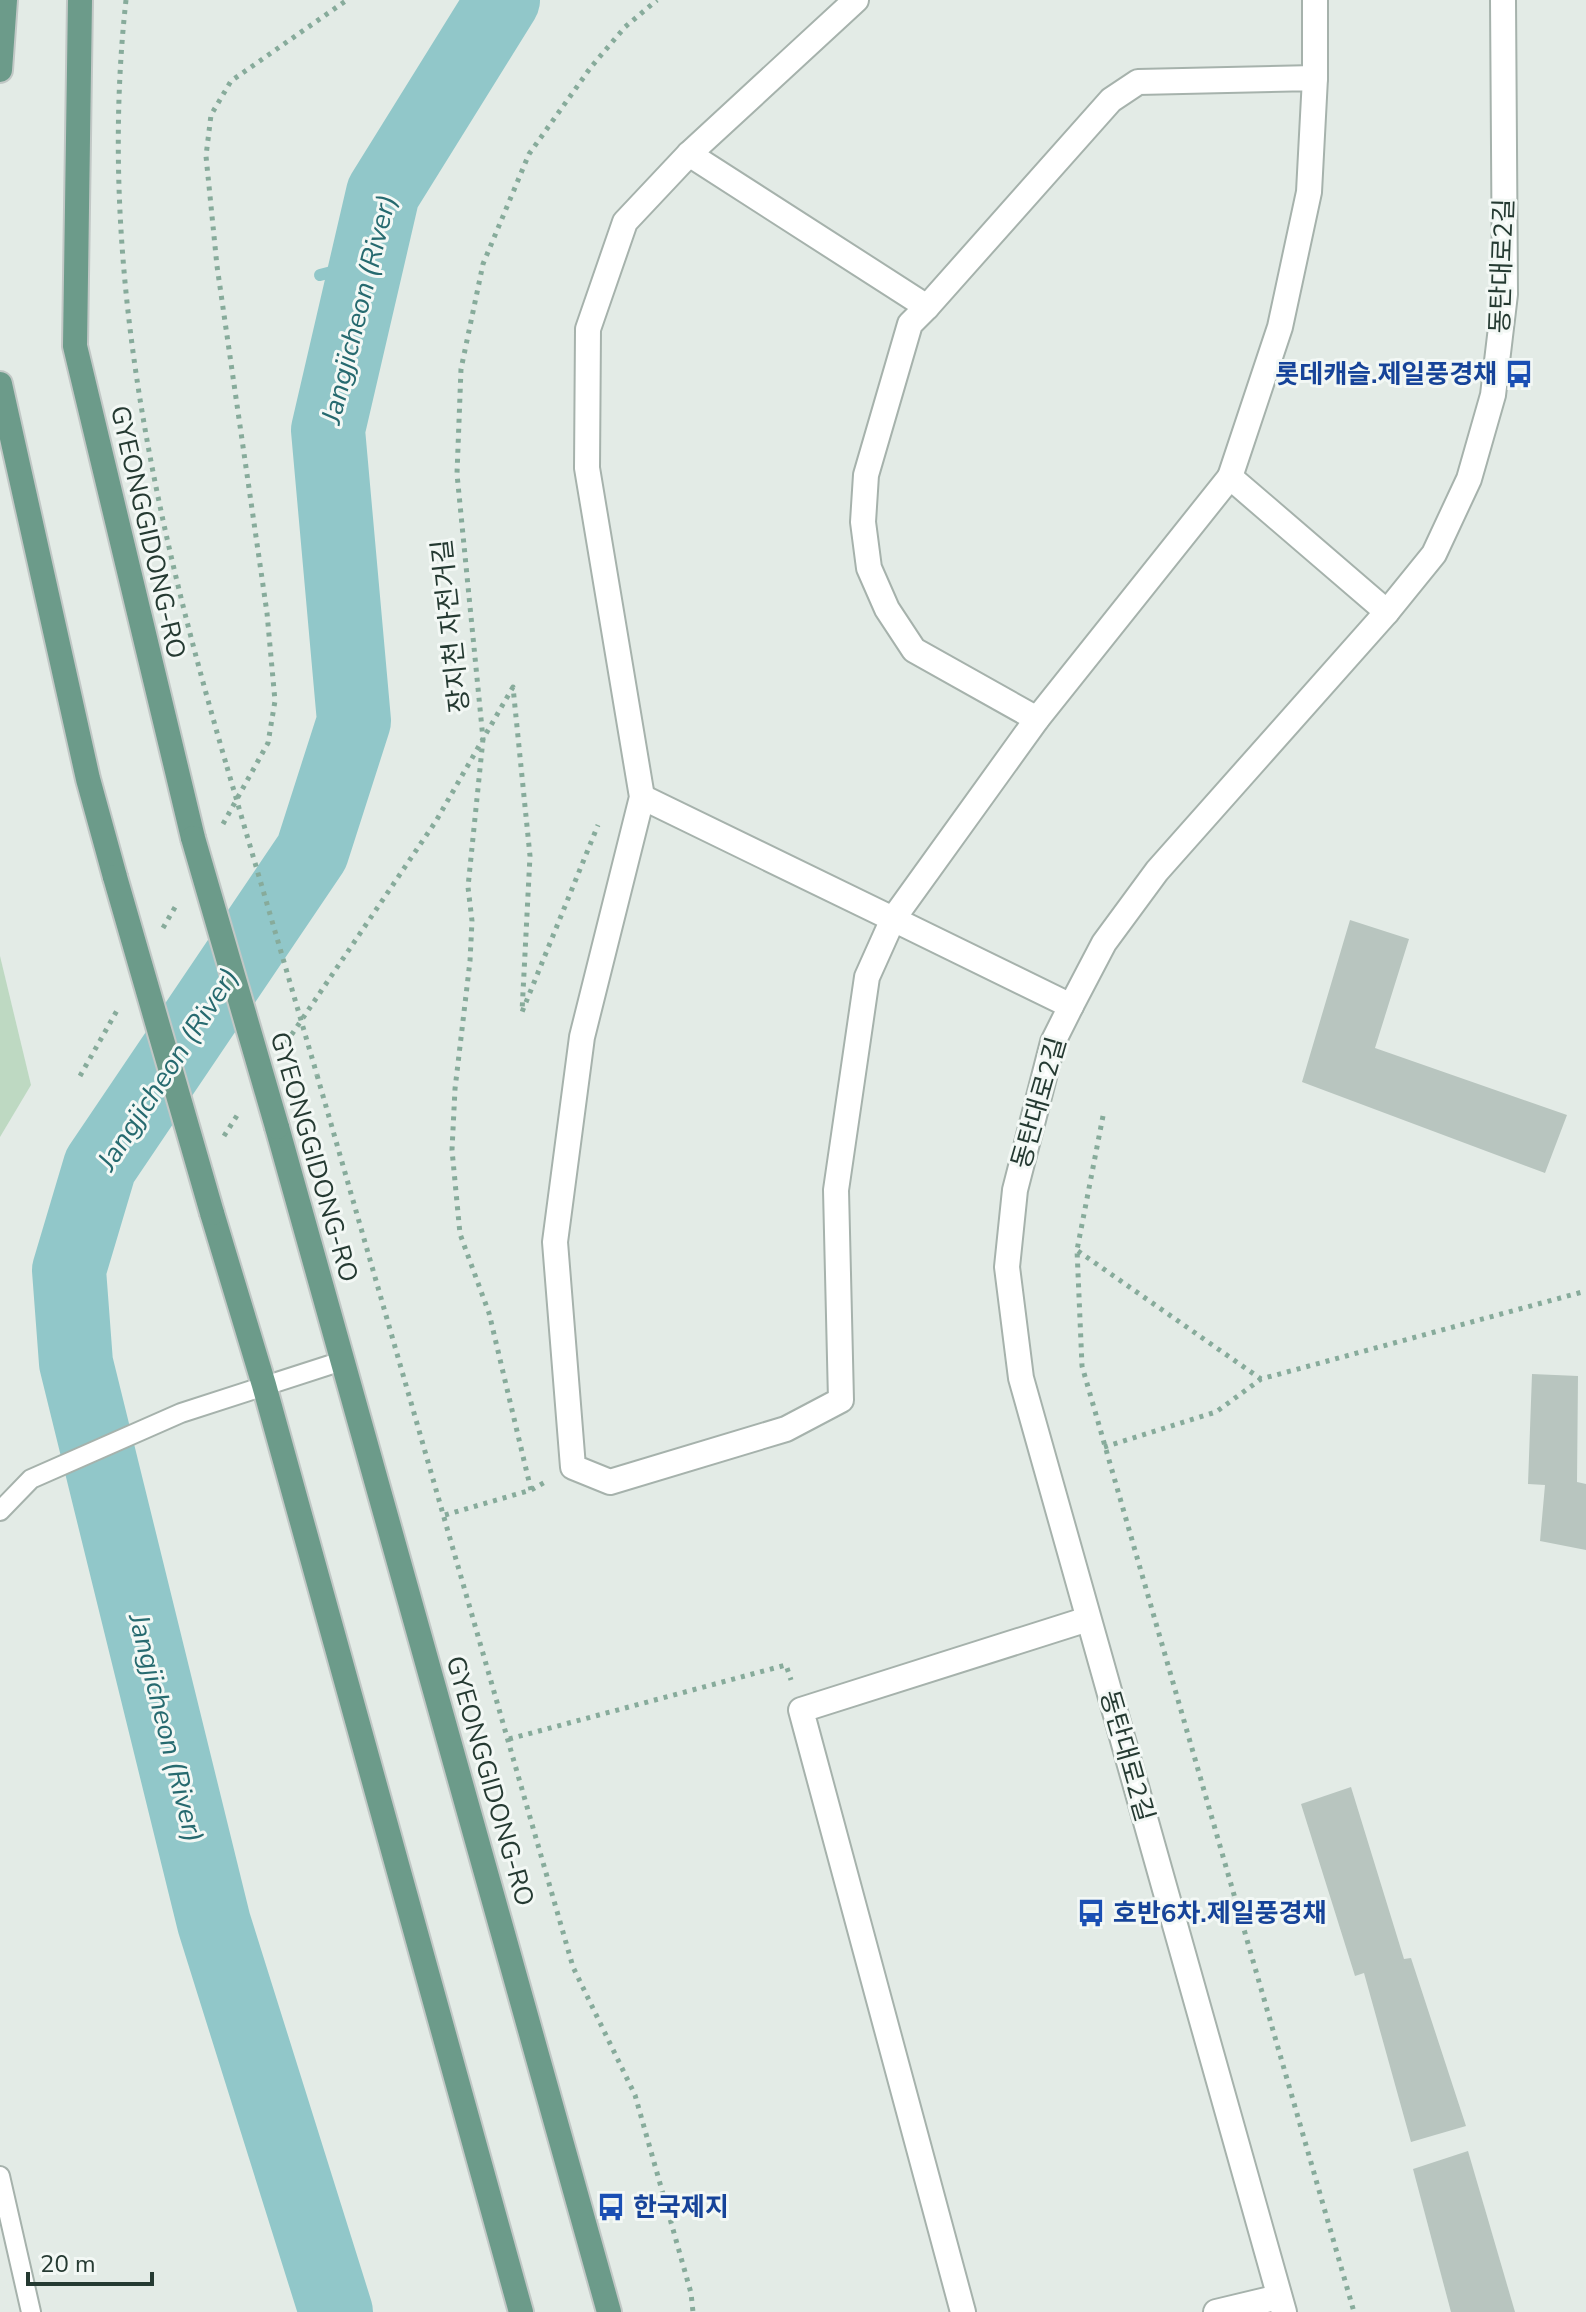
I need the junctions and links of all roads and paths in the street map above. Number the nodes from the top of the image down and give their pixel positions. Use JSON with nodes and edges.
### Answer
{"nodes":[{"id":1,"x":5,"y":0,"type":"edge"},
{"id":2,"x":80,"y":0,"type":"edge"},
{"id":3,"x":126,"y":0,"type":"edge"},
{"id":4,"x":347,"y":0,"type":"edge"},
{"id":5,"x":657,"y":0,"type":"edge"},
{"id":6,"x":856,"y":0,"type":"edge"},
{"id":7,"x":1315,"y":0,"type":"edge"},
{"id":8,"x":1503,"y":0,"type":"edge"},
{"id":9,"x":0,"y":70,"type":"edge"},
{"id":10,"x":1315,"y":78,"type":"junction"},
{"id":11,"x":689,"y":154,"type":"junction"},
{"id":12,"x":927,"y":307,"type":"junction"},
{"id":13,"x":0,"y":384,"type":"edge"},
{"id":14,"x":1230,"y":477,"type":"junction"},
{"id":15,"x":1387,"y":612,"type":"junction"},
{"id":16,"x":1037,"y":719,"type":"junction"},
{"id":17,"x":483,"y":739,"type":"junction"},
{"id":18,"x":642,"y":797,"type":"junction"},
{"id":19,"x":598,"y":823,"type":"dead end"},
{"id":20,"x":221,"y":826,"type":"dead end"},
{"id":21,"x":182,"y":896,"type":"dead end"},
{"id":22,"x":893,"y":919,"type":"junction"},
{"id":23,"x":158,"y":937,"type":"dead end"},
{"id":24,"x":127,"y":993,"type":"dead end"},
{"id":25,"x":1071,"y":1006,"type":"junction"},
{"id":26,"x":285,"y":1045,"type":"dead end"},
{"id":27,"x":80,"y":1076,"type":"dead end"},
{"id":28,"x":242,"y":1110,"type":"dead end"},
{"id":29,"x":1103,"y":1116,"type":"dead end"},
{"id":30,"x":216,"y":1148,"type":"dead end"},
{"id":31,"x":1077,"y":1250,"type":"junction"},
{"id":32,"x":1586,"y":1291,"type":"edge"},
{"id":33,"x":342,"y":1361,"type":"junction"},
{"id":34,"x":1261,"y":1379,"type":"junction"},
{"id":35,"x":264,"y":1385,"type":"junction"},
{"id":36,"x":1104,"y":1447,"type":"junction"},
{"id":37,"x":0,"y":1511,"type":"edge"},
{"id":38,"x":445,"y":1515,"type":"junction"},
{"id":39,"x":1088,"y":1619,"type":"junction"},
{"id":40,"x":801,"y":1710,"type":"junction"},
{"id":41,"x":509,"y":1739,"type":"junction"},
{"id":42,"x":0,"y":2176,"type":"edge"},
{"id":43,"x":1281,"y":2304,"type":"edge"},
{"id":44,"x":31,"y":2312,"type":"edge"},
{"id":45,"x":521,"y":2312,"type":"edge"},
{"id":46,"x":609,"y":2312,"type":"edge"},
{"id":47,"x":693,"y":2312,"type":"edge"},
{"id":48,"x":963,"y":2312,"type":"edge"},
{"id":49,"x":1216,"y":2312,"type":"edge"},
{"id":50,"x":1354,"y":2312,"type":"edge"}],
"edges":[{"from":1,"to":9,"type":"main road"},
{"from":2,"to":33,"type":"main road","name":"GYEONGGIDONG-RO","bridge":true},
{"from":3,"to":38,"type":"path","bridge":true},
{"from":4,"to":20,"type":"path"},
{"from":5,"to":17,"type":"path","name":"장지천 자전거길"},
{"from":6,"to":11,"type":"street"},
{"from":7,"to":10,"type":"street"},
{"from":8,"to":15,"type":"street","name":"동탄대로2길"},
{"from":10,"to":12,"type":"street"},
{"from":10,"to":14,"type":"street"},
{"from":11,"to":12,"type":"street"},
{"from":11,"to":18,"type":"street"},
{"from":12,"to":16,"type":"street"},
{"from":13,"to":35,"type":"main road","bridge":true},
{"from":14,"to":15,"type":"street"},
{"from":14,"to":16,"type":"street"},
{"from":15,"to":25,"type":"street","name":"동탄대로2길"},
{"from":16,"to":22,"type":"street"},
{"from":17,"to":19,"type":"path"},
{"from":17,"to":26,"type":"path","name":"장지천 자전거길"},
{"from":17,"to":38,"type":"path"},
{"from":18,"to":22,"type":"street"},
{"from":18,"to":22,"type":"street"},
{"from":21,"to":23,"type":"path"},
{"from":22,"to":25,"type":"street"},
{"from":24,"to":27,"type":"path"},
{"from":25,"to":39,"type":"street","name":"동탄대로2길"},
{"from":28,"to":30,"type":"path"},
{"from":29,"to":31,"type":"path"},
{"from":31,"to":34,"type":"path"},
{"from":31,"to":36,"type":"path"},
{"from":32,"to":34,"type":"path"},
{"from":33,"to":35,"type":"lane"},
{"from":33,"to":46,"type":"main road","name":"GYEONGGIDONG-RO"},
{"from":34,"to":36,"type":"path"},
{"from":35,"to":37,"type":"lane"},
{"from":35,"to":45,"type":"main road"},
{"from":36,"to":50,"type":"path"},
{"from":38,"to":41,"type":"path"},
{"from":39,"to":40,"type":"street"},
{"from":39,"to":43,"type":"street","name":"동탄대로2길"},
{"from":40,"to":41,"type":"path"},
{"from":40,"to":48,"type":"street"},
{"from":41,"to":47,"type":"path"},
{"from":42,"to":44,"type":"lane"},
{"from":43,"to":49,"type":"street"}]}
